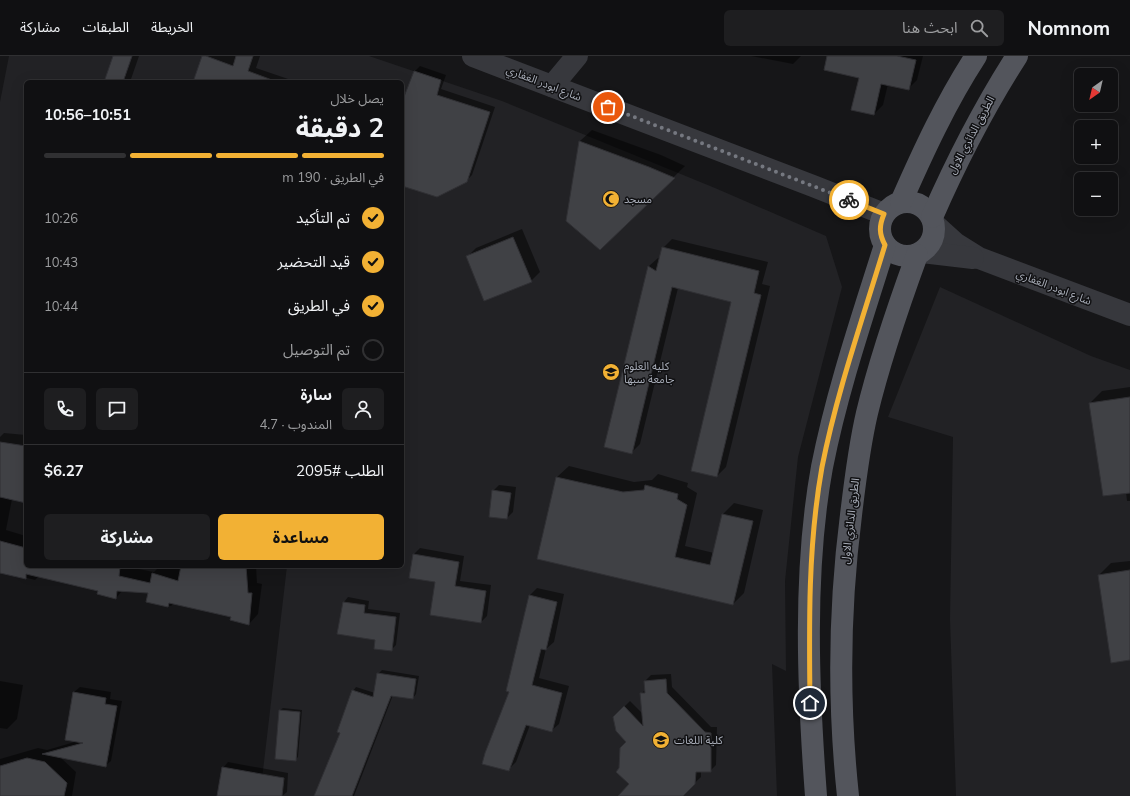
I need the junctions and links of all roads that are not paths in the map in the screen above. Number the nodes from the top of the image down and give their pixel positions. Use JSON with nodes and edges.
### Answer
{"nodes":[{"id":1,"x":473,"y":56,"type":"edge"},
{"id":2,"x":577,"y":56,"type":"edge"},
{"id":3,"x":976,"y":56,"type":"edge"},
{"id":4,"x":1017,"y":56,"type":"edge"},
{"id":5,"x":552,"y":86,"type":"junction"},
{"id":6,"x":892,"y":208,"type":"junction"},
{"id":7,"x":933,"y":220,"type":"junction"},
{"id":8,"x":885,"y":245,"type":"junction"},
{"id":9,"x":919,"y":253,"type":"junction"},
{"id":10,"x":979,"y":258,"type":"junction"},
{"id":11,"x":1130,"y":315,"type":"edge"},
{"id":12,"x":816,"y":796,"type":"edge"},
{"id":13,"x":848,"y":796,"type":"edge"}],
"edges":[{"from":1,"to":5,"type":"street","name":"شارع ابودر الغفاري"},
{"from":2,"to":5,"type":"street"},
{"from":3,"to":6,"type":"main road"},
{"from":4,"to":7,"type":"main road","name":"الطريق الدائري الاول"},
{"from":5,"to":6,"type":"street","name":"شارع ابودر الغفاري"},
{"from":6,"to":7,"type":"main road"},
{"from":6,"to":8,"type":"main road"},
{"from":7,"to":9,"type":"main road"},
{"from":7,"to":10,"type":"street","name":"شارع ابودر الغفاري"},
{"from":8,"to":9,"type":"main road"},
{"from":8,"to":12,"type":"main road"},
{"from":9,"to":10,"type":"street","name":"شارع ابودر الغفاري"},
{"from":9,"to":13,"type":"main road","name":"الطريق الدائري الاول"},
{"from":10,"to":11,"type":"street","name":"شارع ابودر الغفاري"}]}
